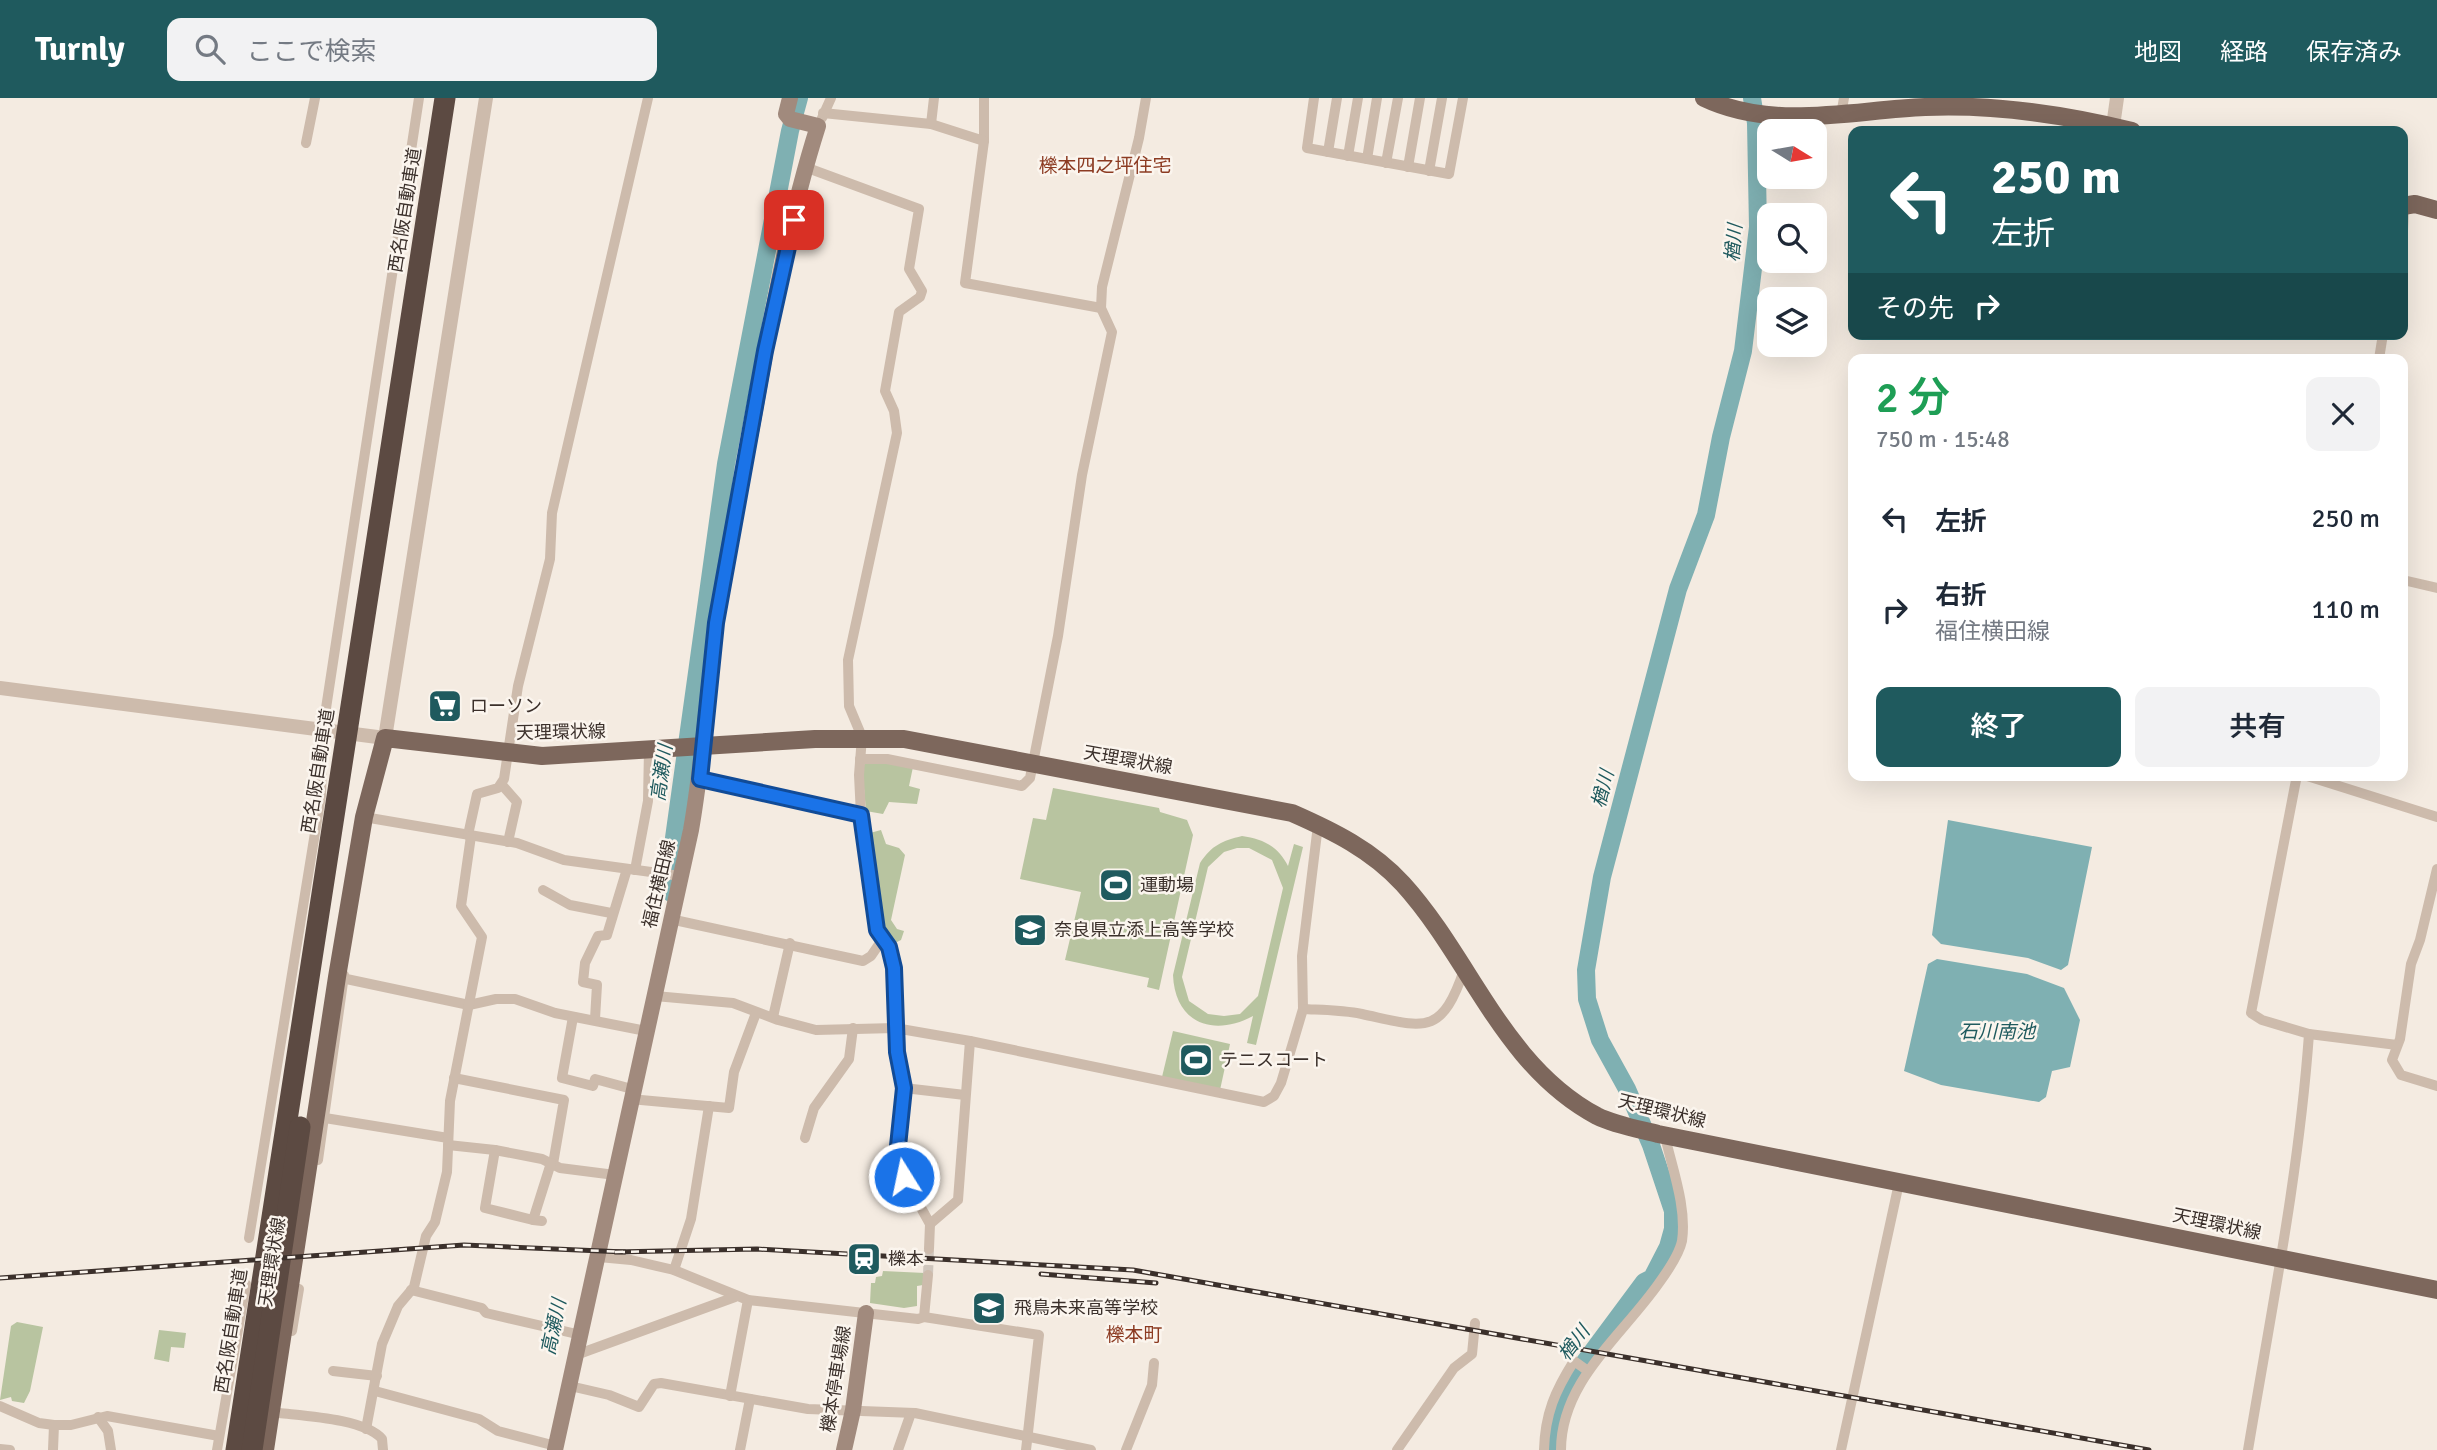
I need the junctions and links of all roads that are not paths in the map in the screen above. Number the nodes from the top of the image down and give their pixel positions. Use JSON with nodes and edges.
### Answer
{"nodes":[{"id":1,"x":315,"y":98,"type":"edge"},
{"id":2,"x":419,"y":98,"type":"edge"},
{"id":3,"x":445,"y":98,"type":"edge"},
{"id":4,"x":459,"y":98,"type":"edge"},
{"id":5,"x":486,"y":98,"type":"edge"},
{"id":6,"x":648,"y":98,"type":"edge"},
{"id":7,"x":790,"y":98,"type":"edge"},
{"id":8,"x":831,"y":98,"type":"edge"},
{"id":9,"x":933,"y":98,"type":"edge"},
{"id":10,"x":984,"y":98,"type":"edge"},
{"id":11,"x":1146,"y":98,"type":"edge"},
{"id":12,"x":1314,"y":98,"type":"edge"},
{"id":13,"x":1337,"y":98,"type":"edge"},
{"id":14,"x":1358,"y":98,"type":"edge"},
{"id":15,"x":1377,"y":98,"type":"edge"},
{"id":16,"x":1398,"y":98,"type":"edge"},
{"id":17,"x":1420,"y":98,"type":"edge"},
{"id":18,"x":1442,"y":98,"type":"edge"},
{"id":19,"x":1463,"y":98,"type":"edge"},
{"id":20,"x":2117,"y":98,"type":"edge"},
{"id":21,"x":1712,"y":99,"type":"edge"},
{"id":22,"x":1921,"y":103,"type":"edge"},
{"id":23,"x":1842,"y":106,"type":"edge"},
{"id":24,"x":816,"y":121,"type":"junction"},
{"id":25,"x":931,"y":124,"type":"junction"},
{"id":26,"x":2108,"y":126,"type":"edge"},
{"id":27,"x":2113,"y":126,"type":"edge"},
{"id":28,"x":984,"y":141,"type":"junction"},
{"id":29,"x":306,"y":143,"type":"dead end"},
{"id":30,"x":1328,"y":152,"type":"junction"},
{"id":31,"x":1348,"y":156,"type":"junction"},
{"id":32,"x":1367,"y":159,"type":"junction"},
{"id":33,"x":1386,"y":163,"type":"junction"},
{"id":34,"x":805,"y":167,"type":"junction"},
{"id":35,"x":1408,"y":167,"type":"junction"},
{"id":36,"x":1429,"y":171,"type":"junction"},
{"id":37,"x":2408,"y":206,"type":"edge"},
{"id":38,"x":2437,"y":210,"type":"edge"},
{"id":39,"x":1101,"y":308,"type":"junction"},
{"id":40,"x":2408,"y":581,"type":"edge"},
{"id":41,"x":2437,"y":588,"type":"edge"},
{"id":42,"x":0,"y":688,"type":"edge"},
{"id":43,"x":360,"y":696,"type":"junction"},
{"id":44,"x":323,"y":729,"type":"junction"},
{"id":45,"x":862,"y":737,"type":"junction"},
{"id":46,"x":385,"y":738,"type":"junction"},
{"id":47,"x":701,"y":746,"type":"junction"},
{"id":48,"x":649,"y":749,"type":"junction"},
{"id":49,"x":507,"y":754,"type":"junction"},
{"id":50,"x":860,"y":758,"type":"junction"},
{"id":51,"x":1033,"y":764,"type":"junction"},
{"id":52,"x":700,"y":779,"type":"junction"},
{"id":53,"x":2296,"y":781,"type":"edge"},
{"id":54,"x":2323,"y":781,"type":"edge"},
{"id":55,"x":502,"y":785,"type":"junction"},
{"id":56,"x":861,"y":815,"type":"junction"},
{"id":57,"x":365,"y":817,"type":"junction"},
{"id":58,"x":2437,"y":817,"type":"edge"},
{"id":59,"x":1318,"y":825,"type":"junction"},
{"id":60,"x":470,"y":835,"type":"junction"},
{"id":61,"x":508,"y":842,"type":"junction"},
{"id":62,"x":631,"y":869,"type":"junction"},
{"id":63,"x":2437,"y":869,"type":"edge"},
{"id":64,"x":680,"y":876,"type":"junction"},
{"id":65,"x":543,"y":890,"type":"dead end"},
{"id":66,"x":611,"y":913,"type":"junction"},
{"id":67,"x":670,"y":919,"type":"junction"},
{"id":68,"x":884,"y":937,"type":"junction"},
{"id":69,"x":790,"y":943,"type":"junction"},
{"id":70,"x":1464,"y":970,"type":"junction"},
{"id":71,"x":341,"y":978,"type":"junction"},
{"id":72,"x":655,"y":996,"type":"junction"},
{"id":73,"x":470,"y":1005,"type":"junction"},
{"id":74,"x":1303,"y":1009,"type":"junction"},
{"id":75,"x":755,"y":1013,"type":"junction"},
{"id":76,"x":573,"y":1017,"type":"junction"},
{"id":77,"x":773,"y":1017,"type":"junction"},
{"id":78,"x":594,"y":1019,"type":"junction"},
{"id":79,"x":853,"y":1028,"type":"junction"},
{"id":80,"x":895,"y":1028,"type":"junction"},
{"id":81,"x":646,"y":1031,"type":"junction"},
{"id":82,"x":2309,"y":1034,"type":"junction"},
{"id":83,"x":970,"y":1041,"type":"junction"},
{"id":84,"x":2397,"y":1045,"type":"junction"},
{"id":85,"x":454,"y":1078,"type":"junction"},
{"id":86,"x":2437,"y":1086,"type":"edge"},
{"id":87,"x":904,"y":1088,"type":"junction"},
{"id":88,"x":631,"y":1094,"type":"junction"},
{"id":89,"x":965,"y":1095,"type":"junction"},
{"id":90,"x":709,"y":1106,"type":"junction"},
{"id":91,"x":321,"y":1117,"type":"junction"},
{"id":92,"x":1661,"y":1135,"type":"junction"},
{"id":93,"x":805,"y":1138,"type":"dead end"},
{"id":94,"x":448,"y":1142,"type":"junction"},
{"id":95,"x":495,"y":1150,"type":"junction"},
{"id":96,"x":552,"y":1163,"type":"junction"},
{"id":97,"x":611,"y":1174,"type":"junction"},
{"id":98,"x":1899,"y":1183,"type":"junction"},
{"id":99,"x":930,"y":1224,"type":"junction"},
{"id":100,"x":306,"y":1230,"type":"dead end"},
{"id":101,"x":249,"y":1238,"type":"dead end"},
{"id":102,"x":929,"y":1249,"type":"tunnel mouth"},
{"id":103,"x":599,"y":1257,"type":"junction"},
{"id":104,"x":2280,"y":1259,"type":"junction"},
{"id":105,"x":674,"y":1270,"type":"junction"},
{"id":106,"x":928,"y":1275,"type":"tunnel mouth"},
{"id":107,"x":246,"y":1284,"type":"dead end"},
{"id":108,"x":299,"y":1289,"type":"dead end"},
{"id":109,"x":411,"y":1290,"type":"junction"},
{"id":110,"x":2437,"y":1290,"type":"edge"},
{"id":111,"x":735,"y":1297,"type":"junction"},
{"id":112,"x":748,"y":1300,"type":"junction"},
{"id":113,"x":866,"y":1313,"type":"junction"},
{"id":114,"x":924,"y":1317,"type":"junction"},
{"id":115,"x":1475,"y":1323,"type":"dead end"},
{"id":116,"x":581,"y":1335,"type":"junction"},
{"id":117,"x":576,"y":1355,"type":"junction"},
{"id":118,"x":1154,"y":1363,"type":"dead end"},
{"id":119,"x":333,"y":1371,"type":"dead end"},
{"id":120,"x":1588,"y":1371,"type":"junction"},
{"id":121,"x":377,"y":1376,"type":"junction"},
{"id":122,"x":570,"y":1387,"type":"junction"},
{"id":123,"x":375,"y":1391,"type":"junction"},
{"id":124,"x":730,"y":1396,"type":"junction"},
{"id":125,"x":750,"y":1399,"type":"junction"},
{"id":126,"x":0,"y":1406,"type":"edge"},
{"id":127,"x":853,"y":1410,"type":"junction"},
{"id":128,"x":279,"y":1413,"type":"junction"},
{"id":129,"x":911,"y":1413,"type":"junction"},
{"id":130,"x":98,"y":1417,"type":"junction"},
{"id":131,"x":54,"y":1425,"type":"junction"},
{"id":132,"x":366,"y":1429,"type":"junction"},
{"id":133,"x":1027,"y":1438,"type":"junction"},
{"id":134,"x":227,"y":1443,"type":"edge"},
{"id":135,"x":555,"y":1448,"type":"edge"},
{"id":136,"x":0,"y":1449,"type":"edge"},
{"id":137,"x":10,"y":1450,"type":"edge"},
{"id":138,"x":53,"y":1450,"type":"edge"},
{"id":139,"x":111,"y":1450,"type":"edge"},
{"id":140,"x":217,"y":1450,"type":"edge"},
{"id":141,"x":252,"y":1450,"type":"edge"},
{"id":142,"x":265,"y":1450,"type":"edge"},
{"id":143,"x":273,"y":1450,"type":"edge"},
{"id":144,"x":383,"y":1450,"type":"edge"},
{"id":145,"x":740,"y":1450,"type":"edge"},
{"id":146,"x":844,"y":1450,"type":"edge"},
{"id":147,"x":898,"y":1450,"type":"edge"},
{"id":148,"x":1026,"y":1450,"type":"edge"},
{"id":149,"x":1091,"y":1450,"type":"edge"},
{"id":150,"x":1126,"y":1450,"type":"edge"},
{"id":151,"x":1397,"y":1450,"type":"edge"},
{"id":152,"x":1544,"y":1450,"type":"edge"},
{"id":153,"x":1560,"y":1450,"type":"edge"},
{"id":154,"x":1841,"y":1450,"type":"edge"},
{"id":155,"x":2248,"y":1450,"type":"edge"}],
"edges":[{"from":1,"to":29,"type":"street"},
{"from":2,"to":44,"type":"street"},
{"from":3,"to":43,"type":"highway","name":"西名阪自動車道"},
{"from":4,"to":43,"type":"highway","name":"西名阪自動車道"},
{"from":5,"to":46,"type":"street"},
{"from":6,"to":49,"type":"street"},
{"from":7,"to":24,"type":"main road"},
{"from":8,"to":24,"type":"street"},
{"from":9,"to":25,"type":"street"},
{"from":10,"to":28,"type":"street"},
{"from":11,"to":39,"type":"street"},
{"from":12,"to":30,"type":"street"},
{"from":13,"to":30,"type":"street"},
{"from":14,"to":31,"type":"street"},
{"from":15,"to":32,"type":"street"},
{"from":16,"to":33,"type":"street"},
{"from":17,"to":35,"type":"street"},
{"from":18,"to":36,"type":"street"},
{"from":19,"to":36,"type":"street"},
{"from":20,"to":27,"type":"street"},
{"from":21,"to":23,"type":"main road"},
{"from":22,"to":23,"type":"main road"},
{"from":22,"to":26,"type":"main road"},
{"from":24,"to":25,"type":"street"},
{"from":24,"to":34,"type":"main road","name":"福住横田線"},
{"from":25,"to":28,"type":"street"},
{"from":28,"to":39,"type":"street"},
{"from":30,"to":31,"type":"street"},
{"from":31,"to":32,"type":"street"},
{"from":32,"to":33,"type":"street"},
{"from":33,"to":35,"type":"street"},
{"from":34,"to":45,"type":"street"},
{"from":34,"to":47,"type":"main road","name":"福住横田線"},
{"from":35,"to":36,"type":"street"},
{"from":37,"to":38,"type":"main road"},
{"from":39,"to":51,"type":"street"},
{"from":40,"to":41,"type":"street"},
{"from":42,"to":44,"type":"street"},
{"from":43,"to":134,"type":"highway","name":"西名阪自動車道"},
{"from":43,"to":141,"type":"highway","name":"西名阪自動車道"},
{"from":44,"to":46,"type":"street"},
{"from":44,"to":101,"type":"street"},
{"from":45,"to":47,"type":"main road","name":"天理環状線"},
{"from":45,"to":50,"type":"street"},
{"from":45,"to":51,"type":"main road","name":"天理環状線"},
{"from":46,"to":49,"type":"main road","name":"天理環状線"},
{"from":46,"to":57,"type":"main road","name":"天理環状線"},
{"from":47,"to":48,"type":"main road","name":"天理環状線"},
{"from":47,"to":52,"type":"main road","name":"福住横田線"},
{"from":48,"to":49,"type":"main road","name":"天理環状線"},
{"from":48,"to":62,"type":"street"},
{"from":49,"to":55,"type":"street"},
{"from":50,"to":51,"type":"street"},
{"from":50,"to":56,"type":"street"},
{"from":51,"to":59,"type":"main road","name":"天理環状線"},
{"from":52,"to":56,"type":"street"},
{"from":52,"to":64,"type":"main road","name":"福住横田線"},
{"from":53,"to":82,"type":"street"},
{"from":54,"to":58,"type":"street"},
{"from":55,"to":60,"type":"street"},
{"from":55,"to":61,"type":"street"},
{"from":56,"to":68,"type":"street"},
{"from":57,"to":60,"type":"street"},
{"from":57,"to":71,"type":"main road","name":"天理環状線"},
{"from":59,"to":70,"type":"main road","name":"天理環状線"},
{"from":59,"to":74,"type":"street"},
{"from":60,"to":61,"type":"street"},
{"from":60,"to":73,"type":"street"},
{"from":61,"to":62,"type":"street"},
{"from":62,"to":64,"type":"street"},
{"from":62,"to":66,"type":"street"},
{"from":63,"to":84,"type":"street"},
{"from":64,"to":67,"type":"main road","name":"福住横田線"},
{"from":65,"to":66,"type":"street"},
{"from":66,"to":78,"type":"street"},
{"from":67,"to":69,"type":"street"},
{"from":67,"to":72,"type":"main road","name":"福住横田線"},
{"from":68,"to":69,"type":"street"},
{"from":68,"to":80,"type":"street"},
{"from":69,"to":77,"type":"street"},
{"from":70,"to":74,"type":"street"},
{"from":70,"to":92,"type":"main road","name":"天理環状線"},
{"from":71,"to":73,"type":"street"},
{"from":71,"to":91,"type":"main road","name":"天理環状線"},
{"from":72,"to":75,"type":"street"},
{"from":72,"to":81,"type":"main road","name":"福住横田線"},
{"from":73,"to":76,"type":"street"},
{"from":73,"to":85,"type":"street"},
{"from":74,"to":83,"type":"street"},
{"from":75,"to":77,"type":"street"},
{"from":75,"to":90,"type":"street"},
{"from":76,"to":78,"type":"street"},
{"from":76,"to":88,"type":"street"},
{"from":77,"to":79,"type":"street"},
{"from":78,"to":81,"type":"street"},
{"from":79,"to":80,"type":"street"},
{"from":79,"to":93,"type":"street"},
{"from":80,"to":83,"type":"street"},
{"from":80,"to":87,"type":"street"},
{"from":81,"to":88,"type":"main road","name":"福住横田線"},
{"from":82,"to":84,"type":"street"},
{"from":82,"to":104,"type":"street"},
{"from":83,"to":89,"type":"street"},
{"from":84,"to":86,"type":"street"},
{"from":85,"to":94,"type":"street"},
{"from":85,"to":96,"type":"street"},
{"from":87,"to":89,"type":"street"},
{"from":87,"to":99,"type":"street"},
{"from":88,"to":90,"type":"street"},
{"from":88,"to":97,"type":"main road","name":"福住横田線"},
{"from":89,"to":99,"type":"street"},
{"from":90,"to":105,"type":"street"},
{"from":91,"to":94,"type":"street"},
{"from":91,"to":100,"type":"street"},
{"from":91,"to":142,"type":"main road","name":"天理環状線"},
{"from":92,"to":98,"type":"main road","name":"天理環状線"},
{"from":92,"to":120,"type":"street"},
{"from":94,"to":95,"type":"street"},
{"from":94,"to":109,"type":"street"},
{"from":95,"to":96,"type":"street"},
{"from":95,"to":96,"type":"street"},
{"from":96,"to":97,"type":"street"},
{"from":97,"to":103,"type":"main road","name":"福住横田線"},
{"from":98,"to":104,"type":"main road","name":"天理環状線"},
{"from":98,"to":154,"type":"street"},
{"from":99,"to":102,"type":"street"},
{"from":103,"to":105,"type":"street"},
{"from":103,"to":116,"type":"main road","name":"福住横田線"},
{"from":104,"to":110,"type":"main road","name":"天理環状線"},
{"from":104,"to":155,"type":"street"},
{"from":105,"to":111,"type":"street"},
{"from":106,"to":114,"type":"street"},
{"from":107,"to":134,"type":"street"},
{"from":108,"to":128,"type":"street"},
{"from":109,"to":116,"type":"street"},
{"from":109,"to":121,"type":"street"},
{"from":111,"to":112,"type":"street"},
{"from":111,"to":117,"type":"street"},
{"from":112,"to":113,"type":"street"},
{"from":112,"to":124,"type":"street"},
{"from":113,"to":114,"type":"street"},
{"from":113,"to":127,"type":"main road","name":"櫟本停車場線"},
{"from":114,"to":133,"type":"street"},
{"from":115,"to":151,"type":"street"},
{"from":116,"to":117,"type":"main road","name":"福住横田線"},
{"from":117,"to":122,"type":"main road","name":"福住横田線"},
{"from":118,"to":150,"type":"street"},
{"from":119,"to":121,"type":"street"},
{"from":120,"to":152,"type":"street"},
{"from":120,"to":153,"type":"street"},
{"from":121,"to":123,"type":"street"},
{"from":122,"to":124,"type":"street"},
{"from":122,"to":135,"type":"main road","name":"福住横田線"},
{"from":123,"to":132,"type":"street"},
{"from":123,"to":135,"type":"street"},
{"from":124,"to":125,"type":"street"},
{"from":125,"to":127,"type":"street"},
{"from":125,"to":145,"type":"street"},
{"from":126,"to":131,"type":"street"},
{"from":127,"to":129,"type":"street"},
{"from":127,"to":146,"type":"main road","name":"櫟本停車場線"},
{"from":128,"to":132,"type":"street"},
{"from":128,"to":143,"type":"street"},
{"from":129,"to":133,"type":"street"},
{"from":129,"to":147,"type":"street"},
{"from":130,"to":131,"type":"street"},
{"from":130,"to":134,"type":"street"},
{"from":130,"to":139,"type":"street"},
{"from":131,"to":138,"type":"street"},
{"from":132,"to":144,"type":"street"},
{"from":133,"to":148,"type":"street"},
{"from":133,"to":149,"type":"street"},
{"from":134,"to":140,"type":"street"},
{"from":136,"to":137,"type":"street"}]}
